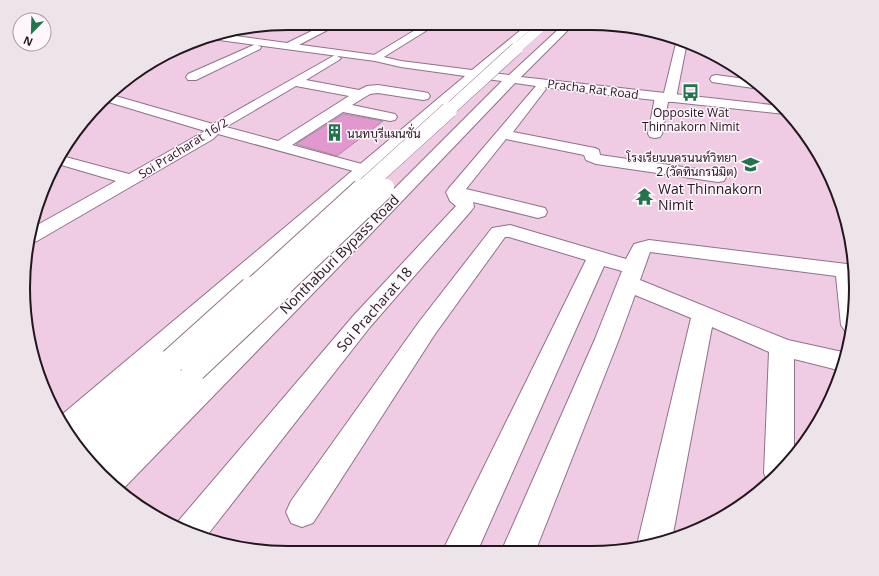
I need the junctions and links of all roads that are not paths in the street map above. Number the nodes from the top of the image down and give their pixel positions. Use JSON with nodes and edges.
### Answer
{"nodes":[{"id":1,"x":322,"y":30,"type":"edge"},
{"id":2,"x":422,"y":30,"type":"edge"},
{"id":3,"x":526,"y":30,"type":"edge"},
{"id":4,"x":538,"y":30,"type":"edge"},
{"id":5,"x":551,"y":30,"type":"edge"},
{"id":6,"x":563,"y":30,"type":"edge"},
{"id":7,"x":227,"y":37,"type":"edge"},
{"id":8,"x":217,"y":40,"type":"edge"},
{"id":9,"x":289,"y":46,"type":"junction"},
{"id":10,"x":680,"y":46,"type":"edge"},
{"id":11,"x":256,"y":47,"type":"junction"},
{"id":12,"x":494,"y":56,"type":"junction"},
{"id":13,"x":335,"y":58,"type":"junction"},
{"id":14,"x":375,"y":58,"type":"junction"},
{"id":15,"x":530,"y":62,"type":"junction"},
{"id":16,"x":404,"y":64,"type":"junction"},
{"id":17,"x":429,"y":67,"type":"junction"},
{"id":18,"x":474,"y":74,"type":"junction"},
{"id":19,"x":192,"y":77,"type":"dead end"},
{"id":20,"x":513,"y":79,"type":"junction"},
{"id":21,"x":716,"y":79,"type":"dead end"},
{"id":22,"x":296,"y":82,"type":"junction"},
{"id":23,"x":749,"y":83,"type":"edge"},
{"id":24,"x":547,"y":86,"type":"junction"},
{"id":25,"x":361,"y":94,"type":"junction"},
{"id":26,"x":438,"y":97,"type":"junction"},
{"id":27,"x":666,"y":98,"type":"junction"},
{"id":28,"x":113,"y":99,"type":"edge"},
{"id":29,"x":489,"y":102,"type":"junction"},
{"id":30,"x":340,"y":107,"type":"junction"},
{"id":31,"x":776,"y":109,"type":"edge"},
{"id":32,"x":390,"y":117,"type":"dead end"},
{"id":33,"x":215,"y":129,"type":"junction"},
{"id":34,"x":502,"y":134,"type":"junction"},
{"id":35,"x":655,"y":134,"type":"dead end"},
{"id":36,"x":279,"y":147,"type":"junction"},
{"id":37,"x":64,"y":161,"type":"edge"},
{"id":38,"x":363,"y":169,"type":"junction"},
{"id":39,"x":718,"y":177,"type":"dead end"},
{"id":40,"x":132,"y":180,"type":"junction"},
{"id":41,"x":455,"y":192,"type":"junction"},
{"id":42,"x":538,"y":212,"type":"dead end"},
{"id":43,"x":36,"y":234,"type":"edge"},
{"id":44,"x":598,"y":257,"type":"junction"},
{"id":45,"x":848,"y":272,"type":"edge"},
{"id":46,"x":631,"y":276,"type":"junction"},
{"id":47,"x":703,"y":315,"type":"junction"},
{"id":48,"x":782,"y":347,"type":"junction"},
{"id":49,"x":838,"y":361,"type":"edge"},
{"id":50,"x":183,"y":365,"type":"junction"},
{"id":51,"x":70,"y":425,"type":"edge"},
{"id":52,"x":81,"y":443,"type":"edge"},
{"id":53,"x":96,"y":460,"type":"edge"},
{"id":54,"x":779,"y":464,"type":"edge"},
{"id":55,"x":114,"y":478,"type":"edge"},
{"id":56,"x":302,"y":512,"type":"dead end"},
{"id":57,"x":193,"y":527,"type":"edge"},
{"id":58,"x":656,"y":538,"type":"edge"},
{"id":59,"x":462,"y":546,"type":"edge"},
{"id":60,"x":520,"y":546,"type":"edge"}],
"edges":[{"from":1,"to":9,"type":"main road"},
{"from":2,"to":14,"type":"main road"},
{"from":3,"to":12,"type":"main road"},
{"from":4,"to":50,"type":"main road","name":"Nonthaburi Bypass Road","bridge":true},
{"from":5,"to":50,"type":"main road","name":"Nonthaburi Bypass Road","bridge":true},
{"from":6,"to":15,"type":"main road","name":"Nonthaburi Bypass Road"},
{"from":7,"to":9,"type":"main road","name":"Pracha Rat Road"},
{"from":8,"to":11,"type":"main road","name":"Pracha Rat Road"},
{"from":9,"to":14,"type":"main road","name":"Pracha Rat Road"},
{"from":10,"to":27,"type":"main road"},
{"from":11,"to":13,"type":"main road","name":"Pracha Rat Road"},
{"from":11,"to":19,"type":"main road"},
{"from":12,"to":15,"type":"main road"},
{"from":12,"to":17,"type":"main road"},
{"from":12,"to":18,"type":"main road"},
{"from":13,"to":16,"type":"main road","name":"Pracha Rat Road"},
{"from":13,"to":22,"type":"main road","name":"Soi Pracharat 16/2"},
{"from":14,"to":16,"type":"main road","name":"Pracha Rat Road"},
{"from":15,"to":20,"type":"main road","name":"Nonthaburi Bypass Road"},
{"from":15,"to":24,"type":"main road"},
{"from":16,"to":17,"type":"main road","name":"Pracha Rat Road"},
{"from":16,"to":26,"type":"main road"},
{"from":17,"to":18,"type":"main road","name":"Pracha Rat Road"},
{"from":18,"to":20,"type":"main road","name":"Pracha Rat Road"},
{"from":18,"to":26,"type":"main road"},
{"from":20,"to":24,"type":"main road","name":"Pracha Rat Road"},
{"from":20,"to":29,"type":"main road","name":"Nonthaburi Bypass Road"},
{"from":21,"to":23,"type":"main road"},
{"from":22,"to":25,"type":"main road"},
{"from":22,"to":33,"type":"main road","name":"Soi Pracharat 16/2"},
{"from":24,"to":27,"type":"main road","name":"Pracha Rat Road"},
{"from":24,"to":29,"type":"main road"},
{"from":24,"to":34,"type":"main road"},
{"from":25,"to":26,"type":"main road"},
{"from":25,"to":30,"type":"main road"},
{"from":26,"to":29,"type":"main road"},
{"from":26,"to":38,"type":"main road"},
{"from":27,"to":31,"type":"main road","name":"Pracha Rat Road"},
{"from":27,"to":35,"type":"main road"},
{"from":28,"to":33,"type":"main road"},
{"from":29,"to":55,"type":"main road","name":"Nonthaburi Bypass Road"},
{"from":30,"to":32,"type":"main road"},
{"from":30,"to":36,"type":"main road"},
{"from":33,"to":36,"type":"main road"},
{"from":33,"to":40,"type":"main road","name":"Soi Pracharat 16/2"},
{"from":34,"to":39,"type":"main road"},
{"from":34,"to":41,"type":"main road"},
{"from":36,"to":38,"type":"main road"},
{"from":37,"to":40,"type":"main road"},
{"from":38,"to":51,"type":"main road"},
{"from":40,"to":43,"type":"main road","name":"Soi Pracharat 16/2"},
{"from":41,"to":42,"type":"main road"},
{"from":41,"to":57,"type":"main road","name":"Soi Pracharat 18"},
{"from":44,"to":46,"type":"main road"},
{"from":44,"to":56,"type":"main road"},
{"from":44,"to":59,"type":"main road"},
{"from":45,"to":46,"type":"main road"},
{"from":46,"to":47,"type":"main road"},
{"from":46,"to":60,"type":"main road"},
{"from":47,"to":48,"type":"main road"},
{"from":47,"to":58,"type":"main road"},
{"from":48,"to":49,"type":"main road"},
{"from":48,"to":54,"type":"main road"},
{"from":50,"to":52,"type":"main road","name":"Nonthaburi Bypass Road"},
{"from":50,"to":53,"type":"main road","name":"Nonthaburi Bypass Road"}]}
